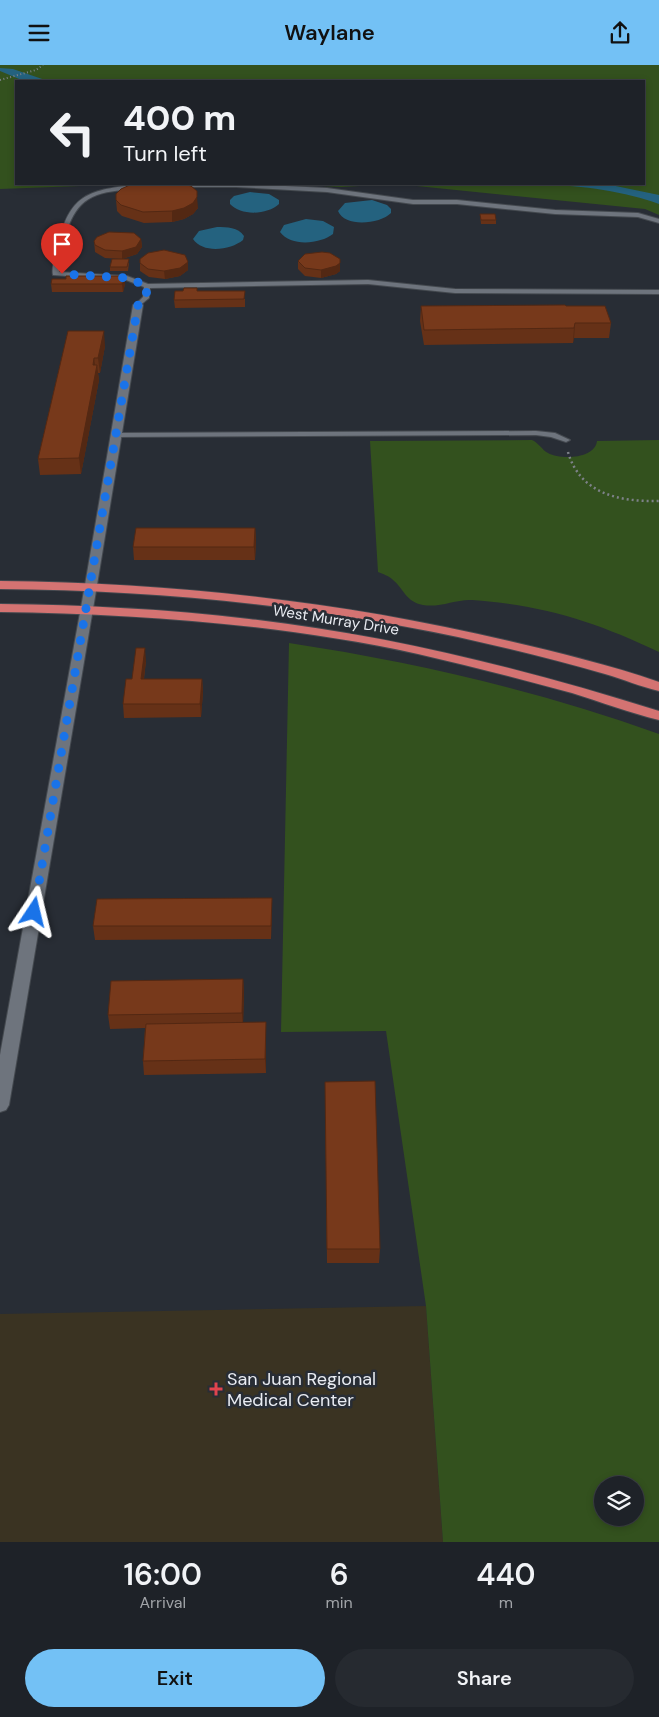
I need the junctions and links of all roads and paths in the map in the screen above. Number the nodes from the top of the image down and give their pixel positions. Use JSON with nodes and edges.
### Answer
{"nodes":[{"id":1,"x":43,"y":65,"type":"edge"},
{"id":2,"x":0,"y":80,"type":"edge"},
{"id":3,"x":162,"y":186,"type":"edge"},
{"id":4,"x":144,"y":187,"type":"edge"},
{"id":5,"x":659,"y":221,"type":"edge"},
{"id":6,"x":147,"y":286,"type":"junction"},
{"id":7,"x":659,"y":291,"type":"edge"},
{"id":8,"x":138,"y":305,"type":"joint"},
{"id":9,"x":116,"y":435,"type":"junction"},
{"id":10,"x":566,"y":440,"type":"joint"},
{"id":11,"x":659,"y":501,"type":"edge"},
{"id":12,"x":0,"y":585,"type":"edge"},
{"id":13,"x":91,"y":585,"type":"junction"},
{"id":14,"x":0,"y":608,"type":"edge"},
{"id":15,"x":87,"y":609,"type":"junction"},
{"id":16,"x":659,"y":687,"type":"edge"},
{"id":17,"x":659,"y":716,"type":"edge"},
{"id":18,"x":0,"y":1105,"type":"edge"}],
"edges":[{"from":1,"to":2,"type":"path"},
{"from":3,"to":5,"type":"lane"},
{"from":4,"to":6,"type":"lane"},
{"from":6,"to":7,"type":"lane"},
{"from":6,"to":8,"type":"lane"},
{"from":8,"to":9,"type":"street"},
{"from":9,"to":10,"type":"lane"},
{"from":9,"to":13,"type":"street"},
{"from":10,"to":11,"type":"path"},
{"from":12,"to":13,"type":"highway","name":"West Murray Drive"},
{"from":13,"to":15,"type":"street"},
{"from":13,"to":16,"type":"highway","name":"West Murray Drive"},
{"from":14,"to":15,"type":"highway","name":"West Murray Drive"},
{"from":15,"to":17,"type":"highway","name":"West Murray Drive"},
{"from":15,"to":18,"type":"street"}]}
